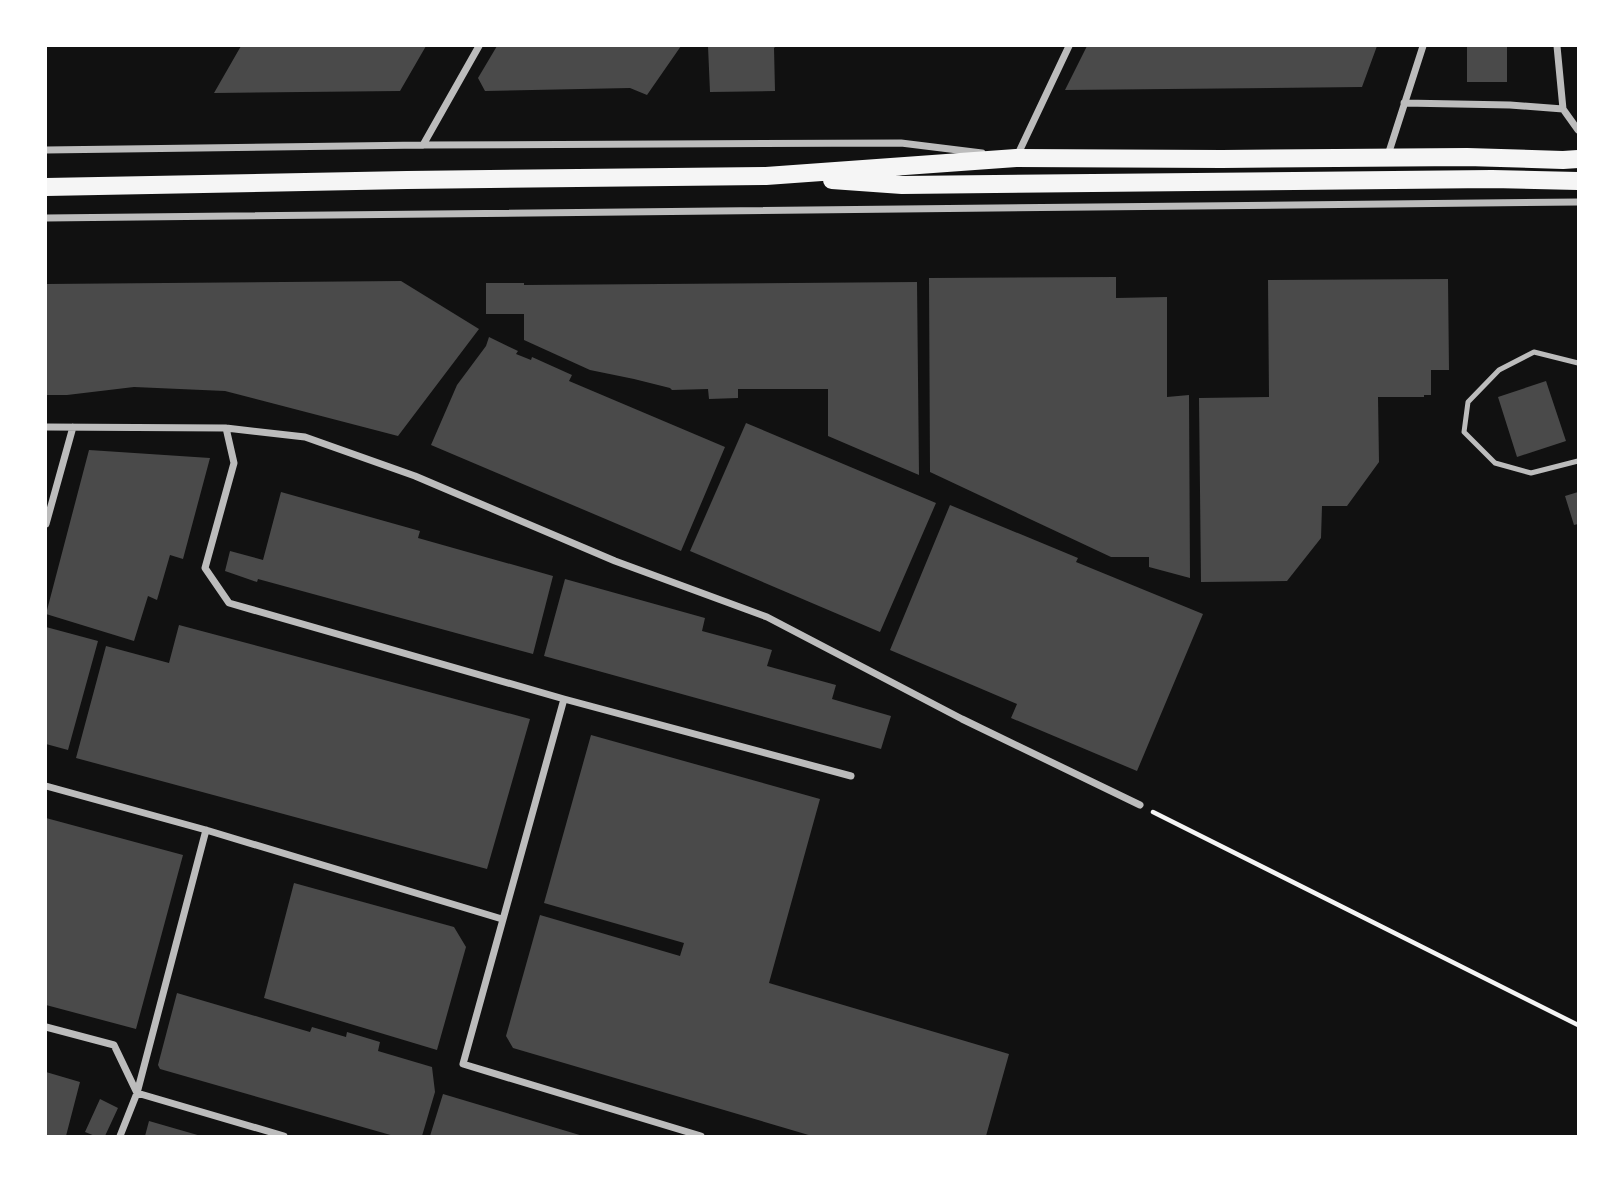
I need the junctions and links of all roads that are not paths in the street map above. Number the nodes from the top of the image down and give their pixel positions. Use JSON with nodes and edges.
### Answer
{"nodes":[{"id":1,"x":479,"y":46,"type":"edge"},
{"id":2,"x":1069,"y":46,"type":"edge"},
{"id":3,"x":1423,"y":46,"type":"edge"},
{"id":4,"x":1557,"y":46,"type":"edge"},
{"id":5,"x":1404,"y":103,"type":"junction"},
{"id":6,"x":1563,"y":109,"type":"junction"},
{"id":7,"x":1578,"y":130,"type":"edge"},
{"id":8,"x":423,"y":145,"type":"junction"},
{"id":9,"x":46,"y":150,"type":"edge"},
{"id":10,"x":1016,"y":158,"type":"junction"},
{"id":11,"x":1387,"y":158,"type":"junction"},
{"id":12,"x":1578,"y":159,"type":"edge"},
{"id":13,"x":766,"y":176,"type":"junction"},
{"id":14,"x":1578,"y":181,"type":"edge"},
{"id":15,"x":46,"y":187,"type":"edge"},
{"id":16,"x":1578,"y":202,"type":"edge"},
{"id":17,"x":46,"y":218,"type":"edge"},
{"id":18,"x":1578,"y":363,"type":"edge"},
{"id":19,"x":46,"y":427,"type":"edge"},
{"id":20,"x":73,"y":427,"type":"junction"},
{"id":21,"x":226,"y":428,"type":"junction"},
{"id":22,"x":1578,"y":461,"type":"edge"},
{"id":23,"x":46,"y":524,"type":"edge"},
{"id":24,"x":564,"y":699,"type":"junction"},
{"id":25,"x":851,"y":776,"type":"dead end"},
{"id":26,"x":46,"y":786,"type":"edge"},
{"id":27,"x":1140,"y":805,"type":"road end"},
{"id":28,"x":206,"y":830,"type":"junction"},
{"id":29,"x":502,"y":919,"type":"junction"},
{"id":30,"x":46,"y":1027,"type":"edge"},
{"id":31,"x":137,"y":1093,"type":"junction"},
{"id":32,"x":120,"y":1136,"type":"edge"},
{"id":33,"x":284,"y":1136,"type":"edge"},
{"id":34,"x":701,"y":1136,"type":"edge"}],
"edges":[{"from":1,"to":8,"type":"street"},
{"from":2,"to":10,"type":"street"},
{"from":3,"to":5,"type":"street"},
{"from":4,"to":6,"type":"street"},
{"from":5,"to":6,"type":"street"},
{"from":5,"to":11,"type":"street"},
{"from":6,"to":7,"type":"street"},
{"from":8,"to":9,"type":"street"},
{"from":8,"to":10,"type":"street"},
{"from":10,"to":11,"type":"main road"},
{"from":10,"to":13,"type":"main road"},
{"from":11,"to":12,"type":"main road"},
{"from":13,"to":14,"type":"main road"},
{"from":13,"to":15,"type":"main road"},
{"from":16,"to":17,"type":"street"},
{"from":18,"to":22,"type":"lane"},
{"from":19,"to":20,"type":"street"},
{"from":20,"to":21,"type":"street"},
{"from":20,"to":23,"type":"street"},
{"from":21,"to":24,"type":"street"},
{"from":21,"to":27,"type":"street"},
{"from":24,"to":25,"type":"street"},
{"from":24,"to":29,"type":"street"},
{"from":26,"to":28,"type":"street"},
{"from":28,"to":29,"type":"street"},
{"from":28,"to":31,"type":"street"},
{"from":29,"to":34,"type":"street"},
{"from":30,"to":31,"type":"street"},
{"from":31,"to":32,"type":"street"},
{"from":31,"to":33,"type":"street"}]}
